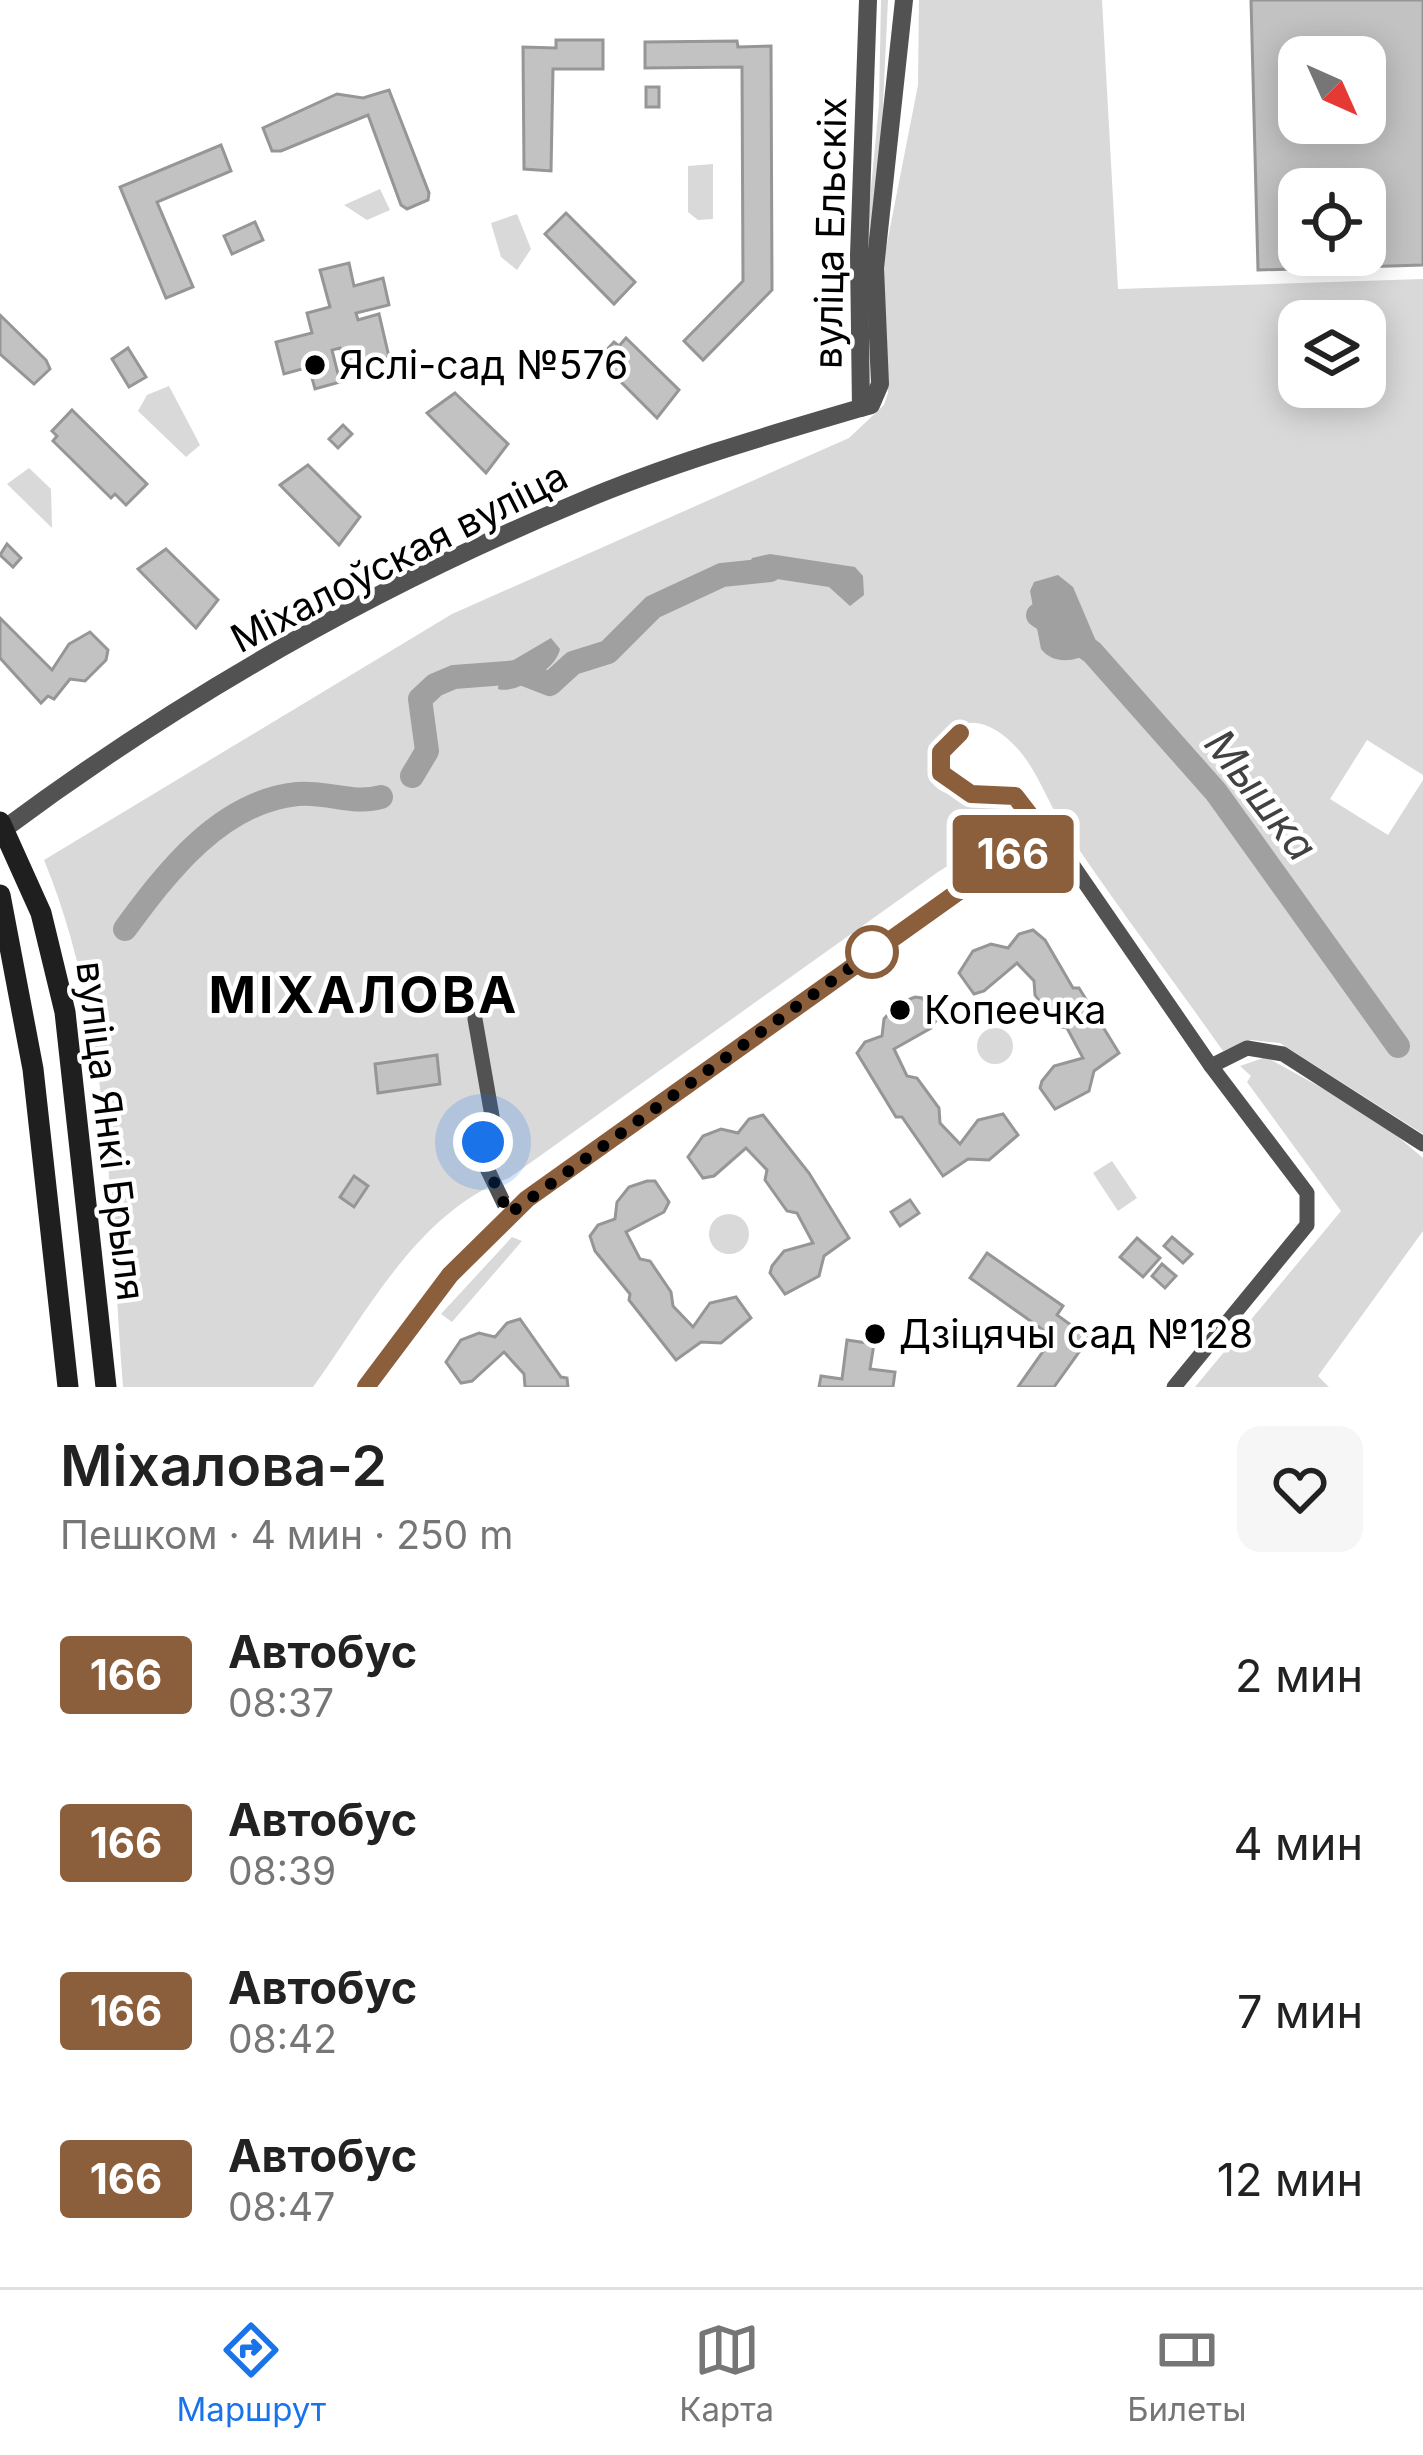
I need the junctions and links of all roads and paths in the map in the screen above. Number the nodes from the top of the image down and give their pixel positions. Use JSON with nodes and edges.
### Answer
{"nodes":[{"id":1,"x":868,"y":0,"type":"edge"},
{"id":2,"x":904,"y":0,"type":"edge"},
{"id":3,"x":861,"y":408,"type":"junction"},
{"id":4,"x":1,"y":828,"type":"edge"},
{"id":5,"x":0,"y":895,"type":"edge"},
{"id":6,"x":475,"y":1019,"type":"dead end"},
{"id":7,"x":1211,"y":1066,"type":"junction"},
{"id":8,"x":1423,"y":1144,"type":"edge"},
{"id":9,"x":509,"y":1214,"type":"junction"},
{"id":10,"x":68,"y":1387,"type":"edge"},
{"id":11,"x":106,"y":1387,"type":"edge"},
{"id":12,"x":366,"y":1387,"type":"edge"},
{"id":13,"x":1174,"y":1387,"type":"edge"}],
"edges":[{"from":1,"to":3,"type":"street","name":"вуліца Ельскіх"},
{"from":2,"to":3,"type":"street","name":"вуліца Ельскіх"},
{"from":3,"to":4,"type":"street","name":"Міхалоўская вуліца"},
{"from":4,"to":11,"type":"main road","name":"вуліца Янкі Брыля"},
{"from":5,"to":10,"type":"main road","name":"вуліца Янкі Брыля"},
{"from":6,"to":9,"type":"street"},
{"from":7,"to":8,"type":"street"},
{"from":7,"to":9,"type":"street"},
{"from":7,"to":13,"type":"street"},
{"from":9,"to":12,"type":"street"}]}
